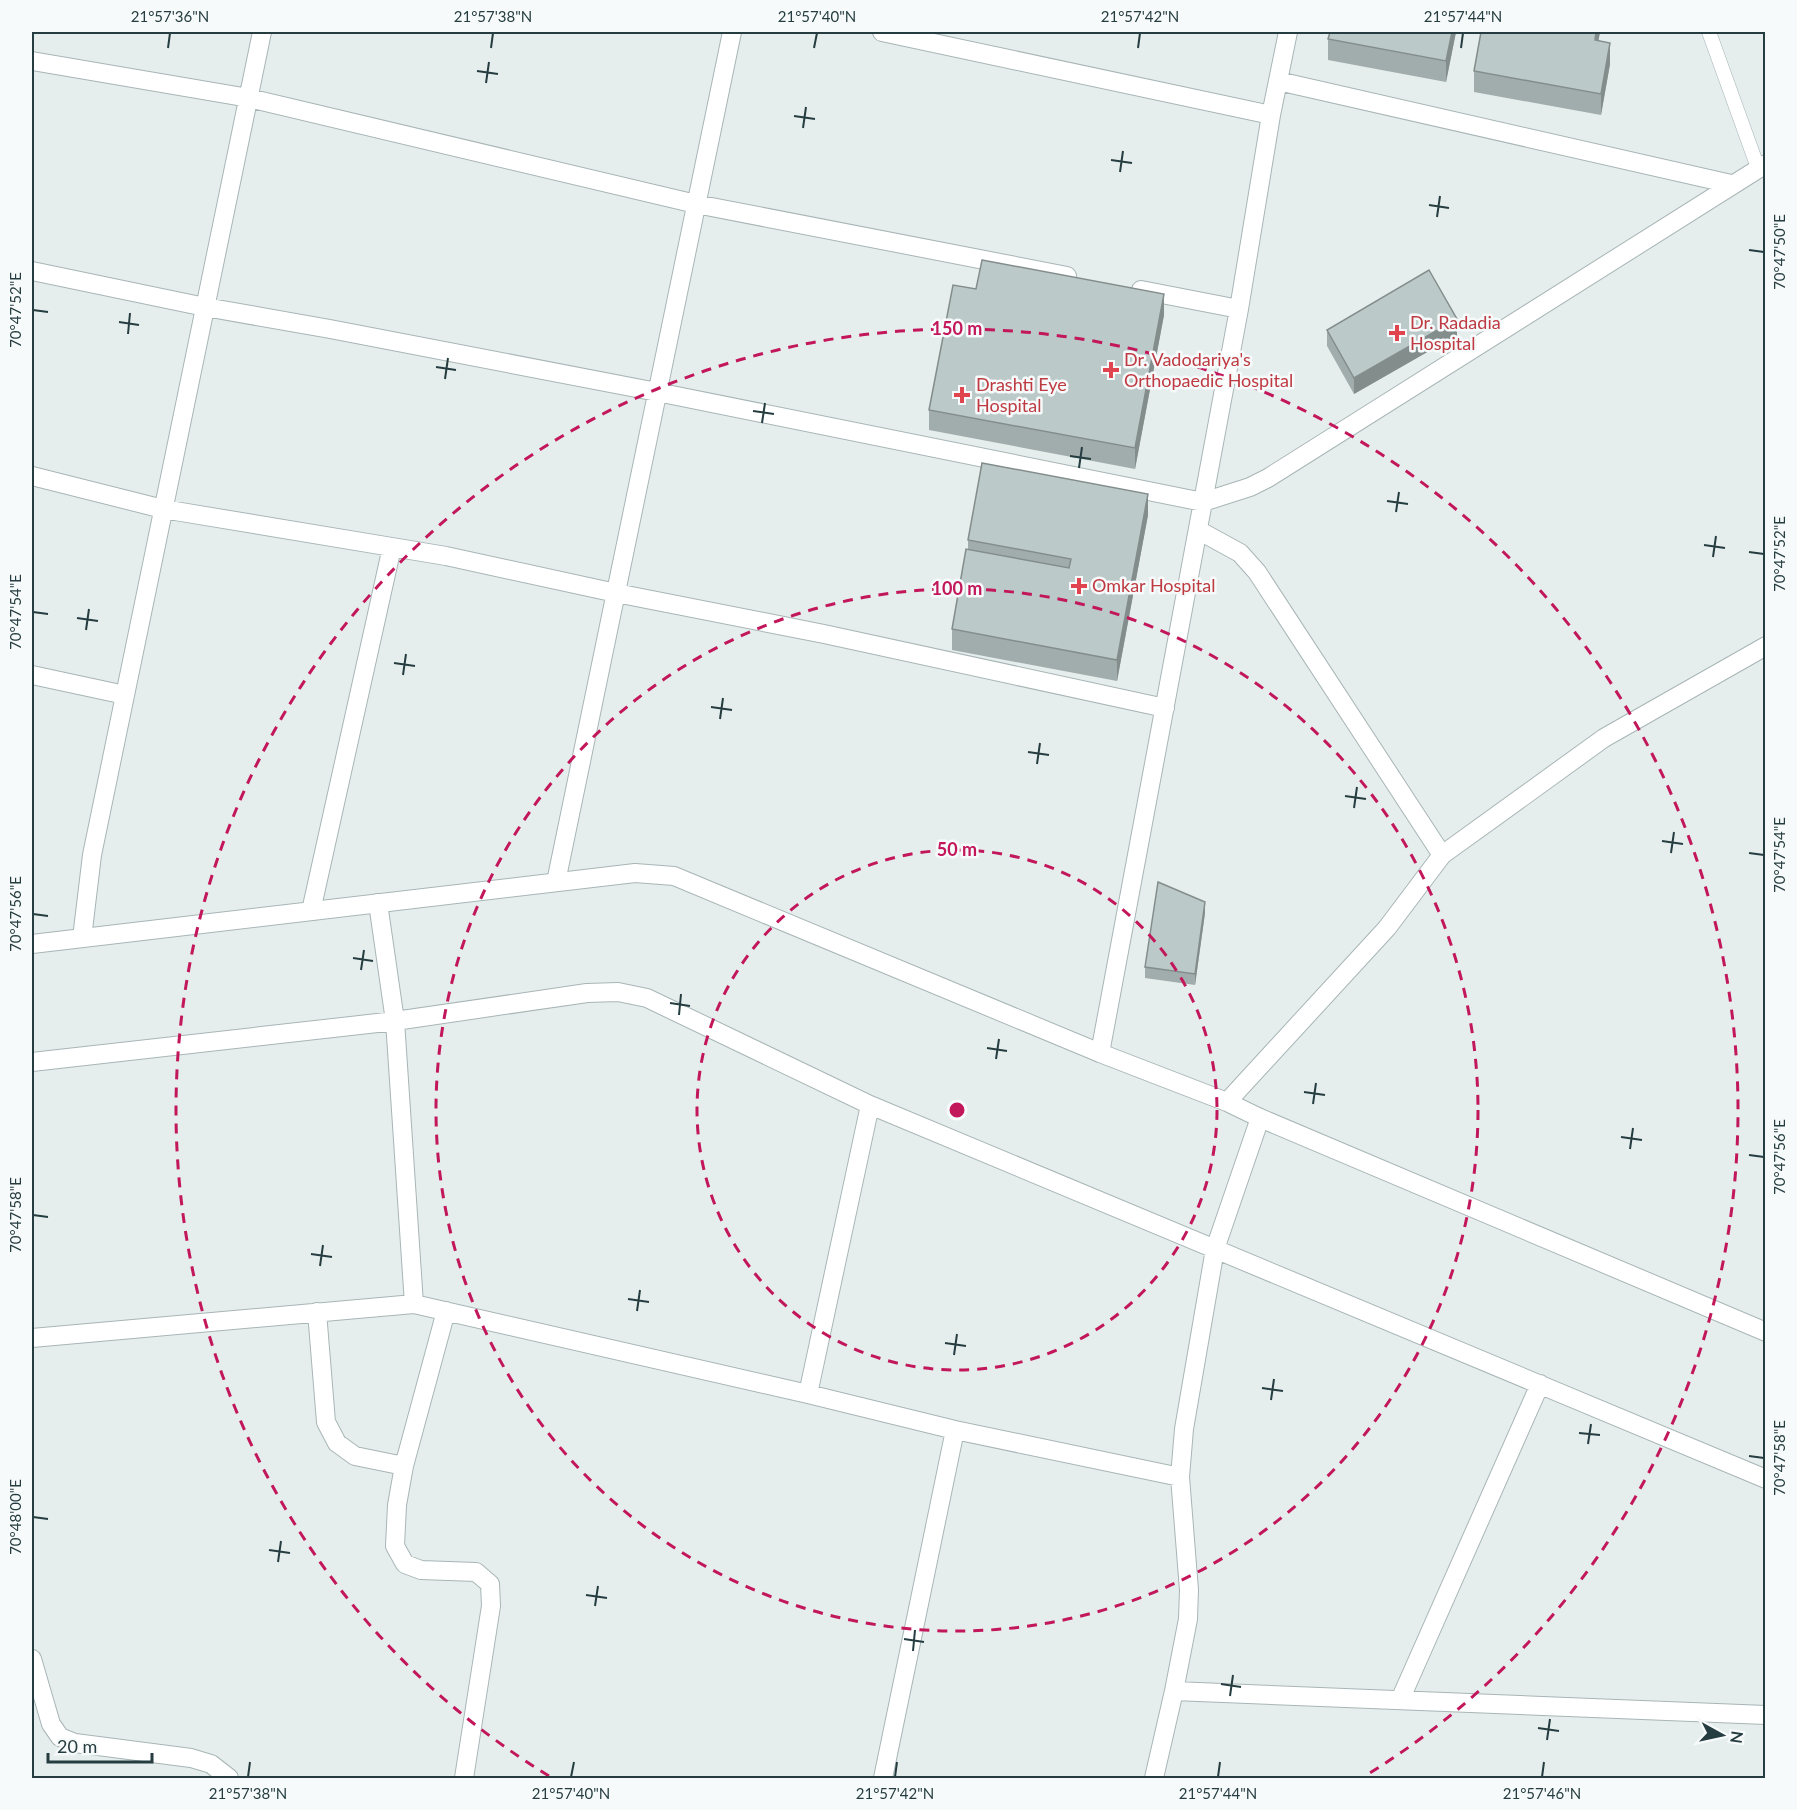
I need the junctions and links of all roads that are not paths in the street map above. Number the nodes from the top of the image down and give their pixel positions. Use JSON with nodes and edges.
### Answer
{"nodes":[{"id":1,"x":262,"y":32,"type":"edge"},
{"id":2,"x":732,"y":32,"type":"edge"},
{"id":3,"x":882,"y":32,"type":"edge"},
{"id":4,"x":1288,"y":32,"type":"edge"},
{"id":5,"x":1708,"y":32,"type":"edge"},
{"id":6,"x":32,"y":61,"type":"edge"},
{"id":7,"x":1278,"y":81,"type":"junction"},
{"id":8,"x":249,"y":98,"type":"junction"},
{"id":9,"x":1270,"y":115,"type":"junction"},
{"id":10,"x":1762,"y":166,"type":"edge"},
{"id":11,"x":1731,"y":184,"type":"junction"},
{"id":12,"x":696,"y":204,"type":"junction"},
{"id":13,"x":32,"y":271,"type":"edge"},
{"id":14,"x":1089,"y":280,"type":"edge"},
{"id":15,"x":1124,"y":287,"type":"edge"},
{"id":16,"x":205,"y":308,"type":"junction"},
{"id":17,"x":1239,"y":309,"type":"junction"},
{"id":18,"x":657,"y":392,"type":"junction"},
{"id":19,"x":32,"y":476,"type":"edge"},
{"id":20,"x":1203,"y":502,"type":"junction"},
{"id":21,"x":164,"y":509,"type":"junction"},
{"id":22,"x":1198,"y":530,"type":"junction"},
{"id":23,"x":392,"y":547,"type":"junction"},
{"id":24,"x":616,"y":593,"type":"junction"},
{"id":25,"x":1766,"y":645,"type":"edge"},
{"id":26,"x":32,"y":675,"type":"edge"},
{"id":27,"x":125,"y":695,"type":"junction"},
{"id":28,"x":1164,"y":708,"type":"junction"},
{"id":29,"x":1442,"y":855,"type":"junction"},
{"id":30,"x":556,"y":882,"type":"junction"},
{"id":31,"x":378,"y":903,"type":"junction"},
{"id":32,"x":311,"y":911,"type":"junction"},
{"id":33,"x":82,"y":938,"type":"junction"},
{"id":34,"x":32,"y":944,"type":"edge"},
{"id":35,"x":395,"y":1022,"type":"junction"},
{"id":36,"x":1100,"y":1053,"type":"junction"},
{"id":37,"x":32,"y":1062,"type":"edge"},
{"id":38,"x":1227,"y":1102,"type":"junction"},
{"id":39,"x":870,"y":1104,"type":"junction"},
{"id":40,"x":1260,"y":1118,"type":"junction"},
{"id":41,"x":1215,"y":1249,"type":"junction"},
{"id":42,"x":414,"y":1304,"type":"junction"},
{"id":43,"x":446,"y":1311,"type":"junction"},
{"id":44,"x":316,"y":1312,"type":"junction"},
{"id":45,"x":1766,"y":1332,"type":"edge"},
{"id":46,"x":32,"y":1338,"type":"edge"},
{"id":47,"x":1540,"y":1384,"type":"junction"},
{"id":48,"x":808,"y":1394,"type":"junction"},
{"id":49,"x":955,"y":1430,"type":"junction"},
{"id":50,"x":404,"y":1466,"type":"junction"},
{"id":51,"x":1180,"y":1477,"type":"junction"},
{"id":52,"x":1766,"y":1479,"type":"edge"},
{"id":53,"x":32,"y":1659,"type":"edge"},
{"id":54,"x":1174,"y":1691,"type":"junction"},
{"id":55,"x":1400,"y":1700,"type":"junction"},
{"id":56,"x":1766,"y":1715,"type":"edge"},
{"id":57,"x":229,"y":1779,"type":"edge"},
{"id":58,"x":464,"y":1779,"type":"edge"},
{"id":59,"x":883,"y":1779,"type":"edge"},
{"id":60,"x":1154,"y":1779,"type":"edge"}],
"edges":[{"from":1,"to":8,"type":"street"},
{"from":2,"to":12,"type":"street"},
{"from":3,"to":9,"type":"street"},
{"from":4,"to":7,"type":"street"},
{"from":5,"to":10,"type":"lane"},
{"from":6,"to":8,"type":"street"},
{"from":7,"to":9,"type":"street"},
{"from":7,"to":11,"type":"street"},
{"from":8,"to":12,"type":"street"},
{"from":8,"to":16,"type":"street"},
{"from":9,"to":17,"type":"street"},
{"from":10,"to":11,"type":"street"},
{"from":11,"to":20,"type":"street"},
{"from":12,"to":14,"type":"street"},
{"from":12,"to":18,"type":"street"},
{"from":13,"to":16,"type":"street"},
{"from":15,"to":17,"type":"street"},
{"from":16,"to":18,"type":"street"},
{"from":16,"to":21,"type":"street"},
{"from":17,"to":20,"type":"street"},
{"from":18,"to":20,"type":"street"},
{"from":18,"to":24,"type":"street"},
{"from":19,"to":21,"type":"street"},
{"from":20,"to":22,"type":"street"},
{"from":21,"to":23,"type":"street"},
{"from":21,"to":27,"type":"street"},
{"from":22,"to":28,"type":"street"},
{"from":22,"to":29,"type":"street"},
{"from":23,"to":24,"type":"street"},
{"from":23,"to":32,"type":"street"},
{"from":24,"to":28,"type":"street"},
{"from":24,"to":30,"type":"street"},
{"from":25,"to":29,"type":"street"},
{"from":26,"to":27,"type":"street"},
{"from":27,"to":33,"type":"street"},
{"from":28,"to":36,"type":"street"},
{"from":29,"to":38,"type":"street"},
{"from":30,"to":31,"type":"street"},
{"from":30,"to":36,"type":"street"},
{"from":31,"to":32,"type":"street"},
{"from":31,"to":35,"type":"street"},
{"from":32,"to":33,"type":"street"},
{"from":33,"to":34,"type":"street"},
{"from":35,"to":37,"type":"street"},
{"from":35,"to":39,"type":"street"},
{"from":35,"to":42,"type":"street"},
{"from":36,"to":38,"type":"street"},
{"from":38,"to":40,"type":"street"},
{"from":39,"to":41,"type":"street"},
{"from":39,"to":48,"type":"street"},
{"from":40,"to":41,"type":"street"},
{"from":40,"to":45,"type":"street"},
{"from":41,"to":47,"type":"street"},
{"from":41,"to":51,"type":"street"},
{"from":42,"to":43,"type":"street"},
{"from":42,"to":44,"type":"street"},
{"from":43,"to":48,"type":"street"},
{"from":43,"to":50,"type":"street"},
{"from":44,"to":46,"type":"street"},
{"from":44,"to":50,"type":"street"},
{"from":47,"to":52,"type":"street"},
{"from":47,"to":55,"type":"street"},
{"from":48,"to":49,"type":"street"},
{"from":49,"to":51,"type":"street"},
{"from":49,"to":59,"type":"street"},
{"from":50,"to":58,"type":"street"},
{"from":51,"to":54,"type":"street"},
{"from":53,"to":57,"type":"street"},
{"from":54,"to":55,"type":"street"},
{"from":54,"to":60,"type":"street"},
{"from":55,"to":56,"type":"street"}]}
